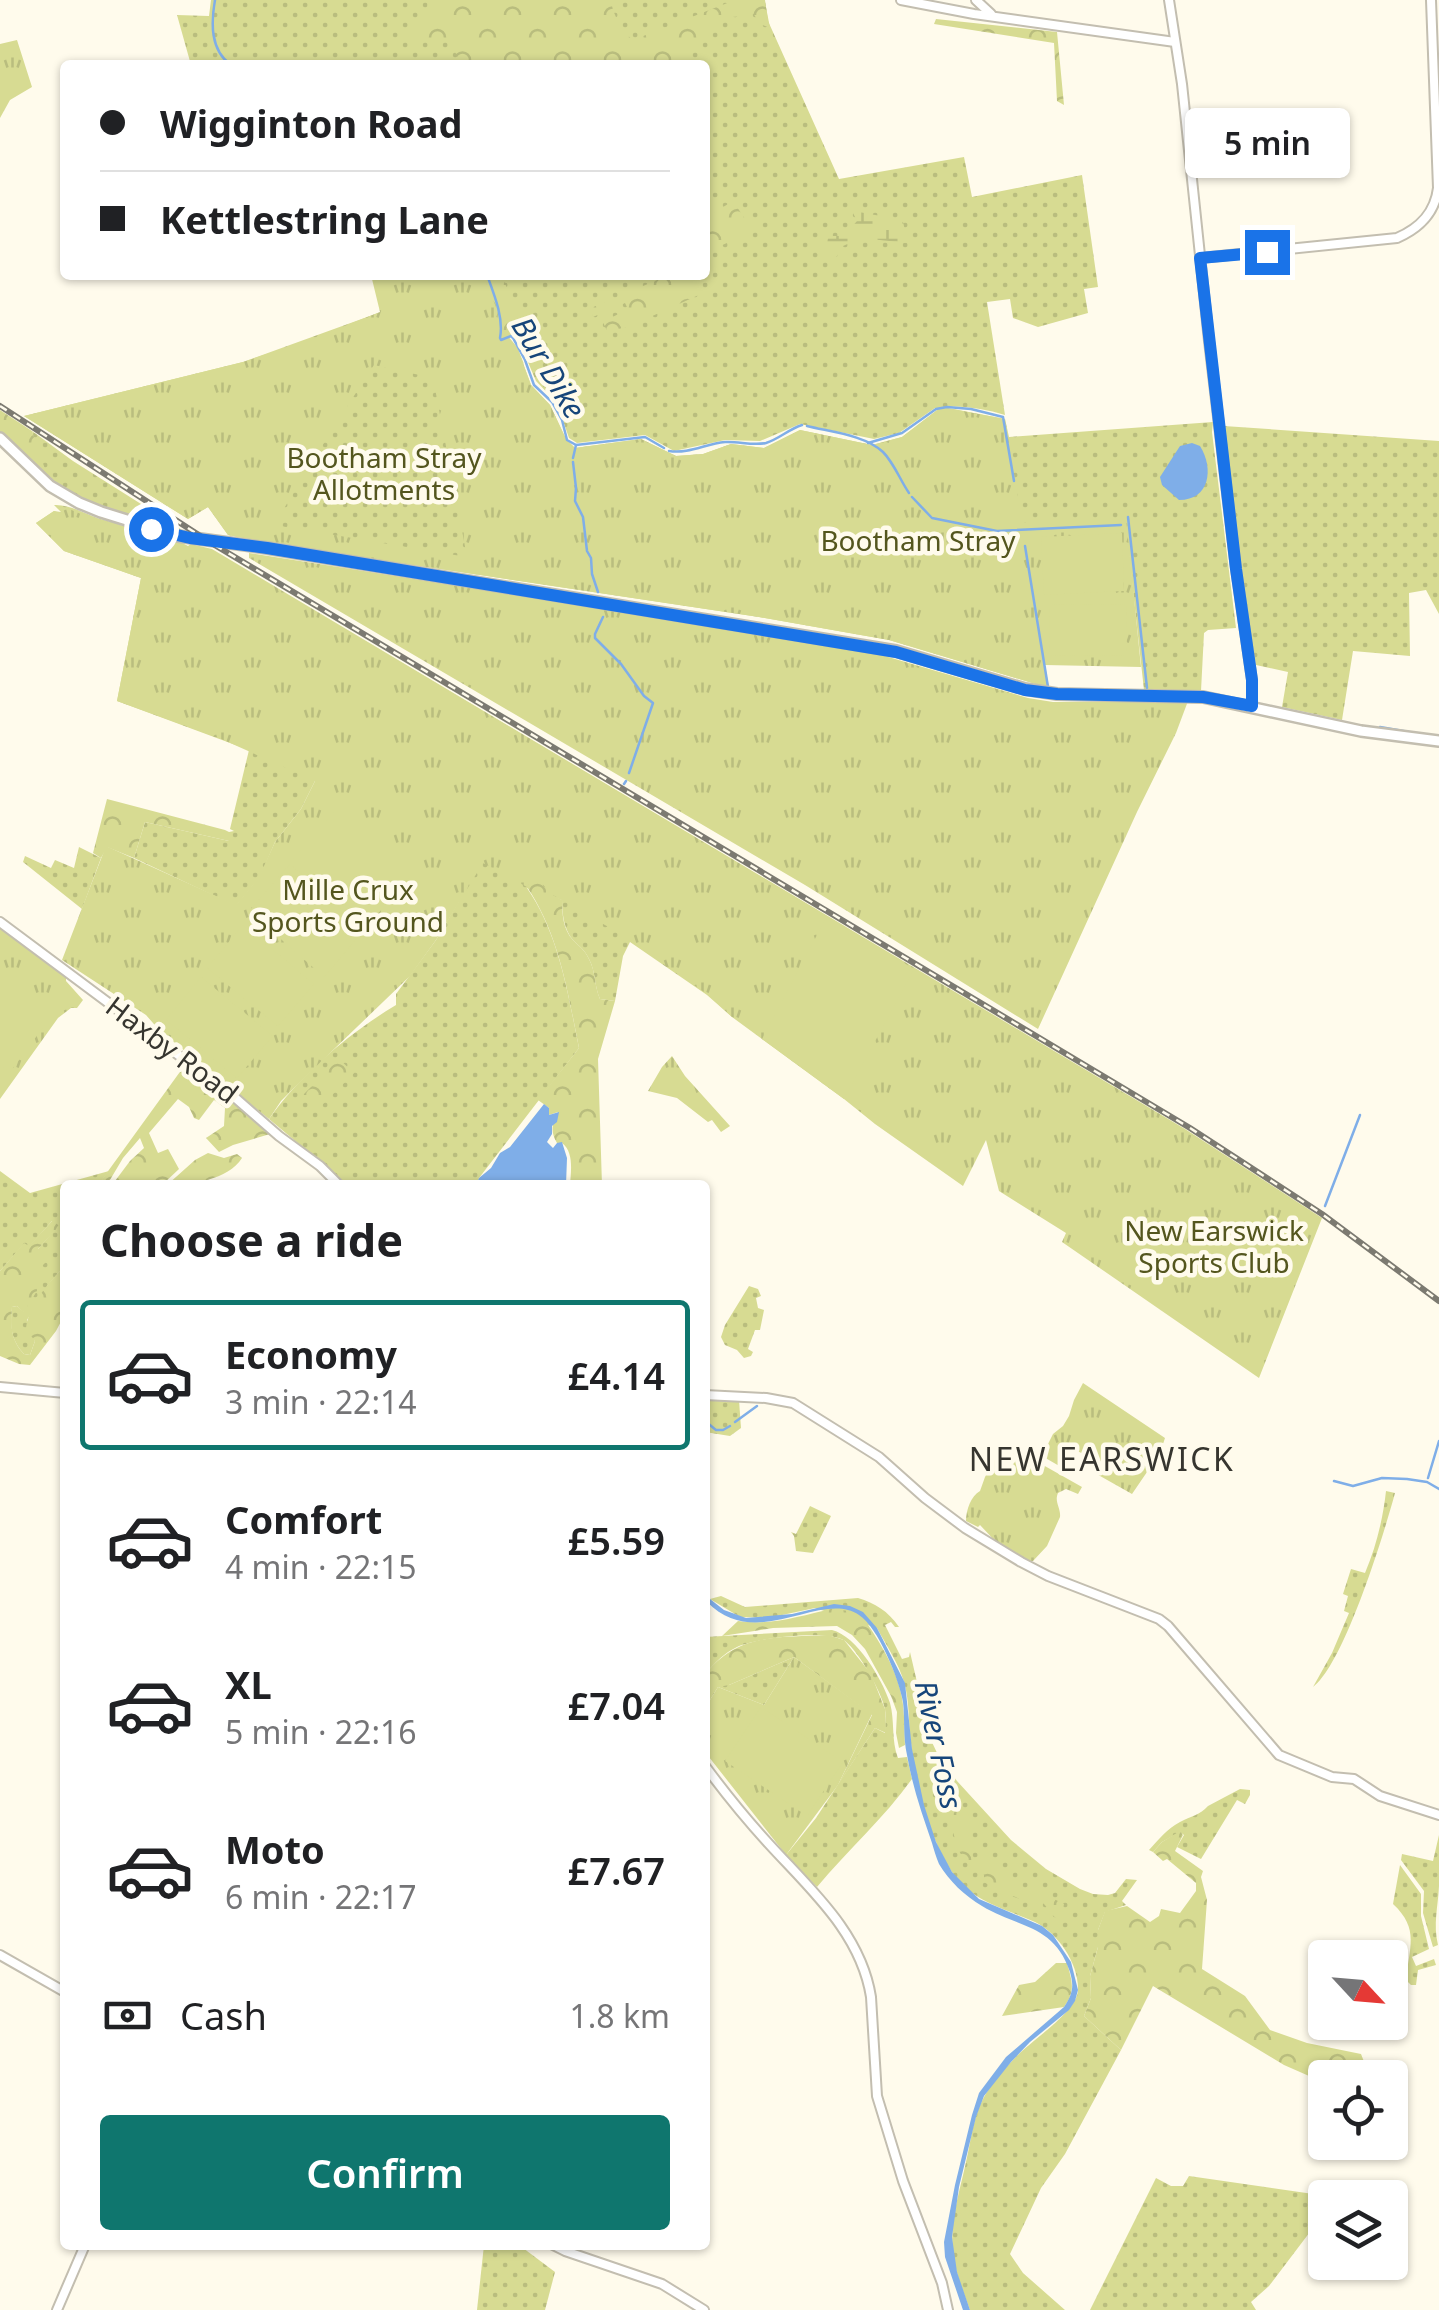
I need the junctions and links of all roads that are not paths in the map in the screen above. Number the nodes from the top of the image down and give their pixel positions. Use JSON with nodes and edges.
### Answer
{"nodes":[{"id":1,"x":900,"y":0,"type":"edge"},
{"id":2,"x":975,"y":0,"type":"edge"},
{"id":3,"x":1169,"y":0,"type":"edge"},
{"id":4,"x":1430,"y":0,"type":"edge"},
{"id":5,"x":974,"y":14,"type":"junction"},
{"id":6,"x":994,"y":17,"type":"junction"},
{"id":7,"x":1176,"y":42,"type":"junction"},
{"id":8,"x":1200,"y":258,"type":"junction"},
{"id":9,"x":0,"y":438,"type":"edge"},
{"id":10,"x":1252,"y":706,"type":"junction"},
{"id":11,"x":1439,"y":741,"type":"edge"},
{"id":12,"x":0,"y":922,"type":"edge"},
{"id":13,"x":334,"y":1180,"type":"edge"},
{"id":14,"x":0,"y":1387,"type":"edge"},
{"id":15,"x":60,"y":1392,"type":"edge"},
{"id":16,"x":710,"y":1395,"type":"edge"},
{"id":17,"x":710,"y":1772,"type":"edge"},
{"id":18,"x":1439,"y":1815,"type":"edge"},
{"id":19,"x":0,"y":1955,"type":"edge"},
{"id":20,"x":60,"y":1989,"type":"edge"},
{"id":21,"x":83,"y":2250,"type":"edge"},
{"id":22,"x":567,"y":2250,"type":"edge"},
{"id":23,"x":57,"y":2310,"type":"edge"},
{"id":24,"x":704,"y":2310,"type":"edge"},
{"id":25,"x":948,"y":2310,"type":"edge"}],
"edges":[{"from":1,"to":5,"type":"street"},
{"from":2,"to":5,"type":"street"},
{"from":2,"to":6,"type":"street"},
{"from":3,"to":7,"type":"street"},
{"from":4,"to":8,"type":"street"},
{"from":5,"to":6,"type":"street"},
{"from":6,"to":7,"type":"street"},
{"from":7,"to":8,"type":"street"},
{"from":8,"to":10,"type":"street"},
{"from":9,"to":10,"type":"main road"},
{"from":10,"to":11,"type":"main road"},
{"from":12,"to":13,"type":"street","name":"Haxby Road"},
{"from":14,"to":15,"type":"street"},
{"from":16,"to":18,"type":"street"},
{"from":17,"to":25,"type":"street"},
{"from":19,"to":20,"type":"street"},
{"from":21,"to":23,"type":"street"},
{"from":22,"to":24,"type":"street"}]}
